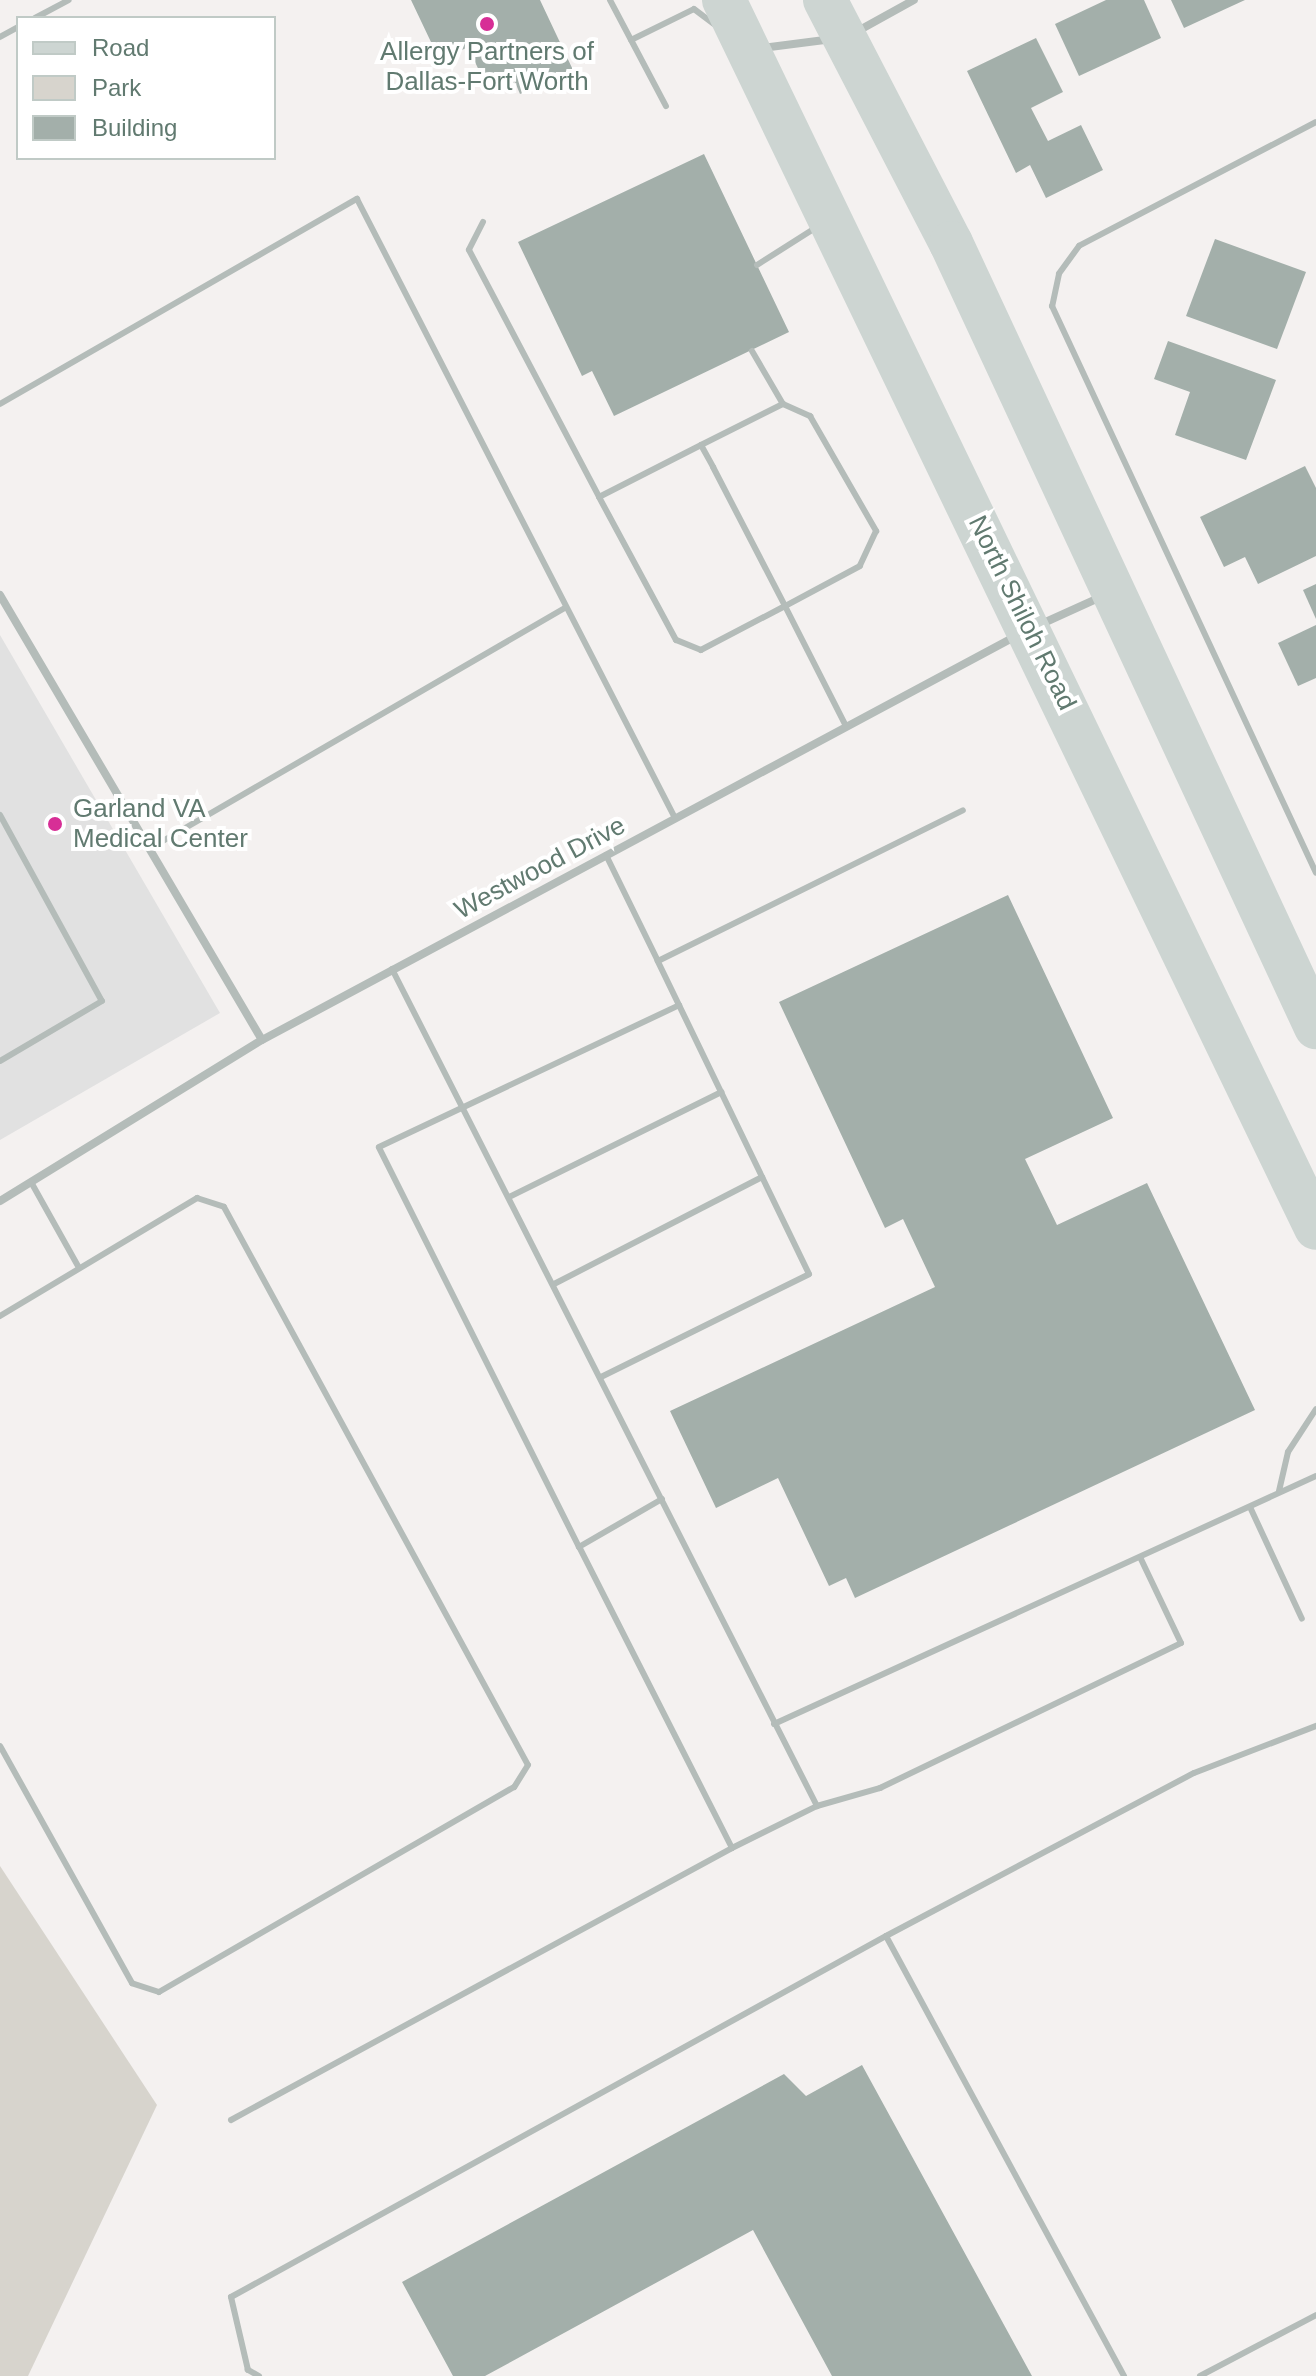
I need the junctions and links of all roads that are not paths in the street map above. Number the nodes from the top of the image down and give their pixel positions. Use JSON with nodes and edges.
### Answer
{"nodes":[{"id":1,"x":69,"y":0,"type":"edge"},
{"id":2,"x":610,"y":0,"type":"edge"},
{"id":3,"x":724,"y":0,"type":"edge"},
{"id":4,"x":914,"y":0,"type":"edge"},
{"id":5,"x":39,"y":16,"type":"edge"},
{"id":6,"x":834,"y":19,"type":"edge"},
{"id":7,"x":631,"y":40,"type":"junction"},
{"id":8,"x":749,"y":50,"type":"junction"},
{"id":9,"x":666,"y":106,"type":"dead end"},
{"id":10,"x":1316,"y":122,"type":"edge"},
{"id":11,"x":832,"y":218,"type":"junction"},
{"id":12,"x":483,"y":222,"type":"dead end"},
{"id":13,"x":757,"y":265,"type":"dead end"},
{"id":14,"x":752,"y":351,"type":"dead end"},
{"id":15,"x":0,"y":404,"type":"edge"},
{"id":16,"x":783,"y":404,"type":"junction"},
{"id":17,"x":701,"y":445,"type":"junction"},
{"id":18,"x":599,"y":497,"type":"junction"},
{"id":19,"x":1111,"y":592,"type":"junction"},
{"id":20,"x":0,"y":595,"type":"edge"},
{"id":21,"x":785,"y":606,"type":"junction"},
{"id":22,"x":566,"y":607,"type":"junction"},
{"id":23,"x":1029,"y":629,"type":"junction"},
{"id":24,"x":846,"y":726,"type":"junction"},
{"id":25,"x":963,"y":810,"type":"dead end"},
{"id":26,"x":0,"y":815,"type":"edge"},
{"id":27,"x":675,"y":818,"type":"junction"},
{"id":28,"x":149,"y":849,"type":"junction"},
{"id":29,"x":606,"y":855,"type":"junction"},
{"id":30,"x":1316,"y":873,"type":"edge"},
{"id":31,"x":658,"y":961,"type":"junction"},
{"id":32,"x":392,"y":969,"type":"junction"},
{"id":33,"x":679,"y":1005,"type":"junction"},
{"id":34,"x":1316,"y":1027,"type":"edge"},
{"id":35,"x":262,"y":1040,"type":"junction"},
{"id":36,"x":0,"y":1061,"type":"edge"},
{"id":37,"x":721,"y":1092,"type":"junction"},
{"id":38,"x":463,"y":1107,"type":"junction"},
{"id":39,"x":762,"y":1177,"type":"junction"},
{"id":40,"x":31,"y":1182,"type":"junction"},
{"id":41,"x":509,"y":1197,"type":"junction"},
{"id":42,"x":0,"y":1201,"type":"edge"},
{"id":43,"x":1316,"y":1228,"type":"edge"},
{"id":44,"x":79,"y":1268,"type":"junction"},
{"id":45,"x":554,"y":1284,"type":"junction"},
{"id":46,"x":0,"y":1316,"type":"edge"},
{"id":47,"x":601,"y":1377,"type":"junction"},
{"id":48,"x":1316,"y":1409,"type":"edge"},
{"id":49,"x":1316,"y":1476,"type":"edge"},
{"id":50,"x":1279,"y":1491,"type":"junction"},
{"id":51,"x":662,"y":1499,"type":"junction"},
{"id":52,"x":1250,"y":1507,"type":"junction"},
{"id":53,"x":579,"y":1547,"type":"junction"},
{"id":54,"x":1140,"y":1557,"type":"junction"},
{"id":55,"x":1302,"y":1619,"type":"dead end"},
{"id":56,"x":774,"y":1724,"type":"junction"},
{"id":57,"x":1315,"y":1730,"type":"edge"},
{"id":58,"x":0,"y":1746,"type":"edge"},
{"id":59,"x":817,"y":1806,"type":"junction"},
{"id":60,"x":732,"y":1848,"type":"junction"},
{"id":61,"x":886,"y":1936,"type":"junction"},
{"id":62,"x":231,"y":2120,"type":"dead end"},
{"id":63,"x":1316,"y":2315,"type":"edge"},
{"id":64,"x":259,"y":2376,"type":"edge"},
{"id":65,"x":1124,"y":2376,"type":"edge"},
{"id":66,"x":1200,"y":2376,"type":"edge"}],
"edges":[{"from":1,"to":5,"type":"lane"},
{"from":2,"to":7,"type":"lane"},
{"from":3,"to":8,"type":"main road","name":"North Shiloh Road"},
{"from":4,"to":6,"type":"street"},
{"from":6,"to":8,"type":"street"},
{"from":6,"to":19,"type":"main road"},
{"from":7,"to":8,"type":"lane"},
{"from":7,"to":9,"type":"lane"},
{"from":8,"to":11,"type":"main road","name":"North Shiloh Road"},
{"from":10,"to":30,"type":"lane"},
{"from":11,"to":13,"type":"lane"},
{"from":11,"to":23,"type":"main road","name":"North Shiloh Road"},
{"from":12,"to":18,"type":"lane"},
{"from":14,"to":16,"type":"lane"},
{"from":15,"to":22,"type":"lane"},
{"from":16,"to":17,"type":"lane"},
{"from":16,"to":21,"type":"lane"},
{"from":17,"to":18,"type":"lane"},
{"from":17,"to":21,"type":"lane"},
{"from":18,"to":21,"type":"lane"},
{"from":19,"to":23,"type":"street","name":"Westwood Drive"},
{"from":19,"to":34,"type":"main road"},
{"from":20,"to":28,"type":"street"},
{"from":21,"to":24,"type":"lane"},
{"from":22,"to":27,"type":"lane"},
{"from":22,"to":28,"type":"lane"},
{"from":23,"to":24,"type":"street","name":"Westwood Drive"},
{"from":23,"to":43,"type":"main road","name":"North Shiloh Road"},
{"from":24,"to":27,"type":"street","name":"Westwood Drive"},
{"from":25,"to":31,"type":"lane"},
{"from":26,"to":36,"type":"lane"},
{"from":27,"to":29,"type":"street","name":"Westwood Drive"},
{"from":28,"to":35,"type":"street"},
{"from":29,"to":31,"type":"lane"},
{"from":29,"to":32,"type":"street","name":"Westwood Drive"},
{"from":31,"to":33,"type":"lane"},
{"from":32,"to":35,"type":"street","name":"Westwood Drive"},
{"from":32,"to":38,"type":"lane"},
{"from":33,"to":37,"type":"lane"},
{"from":33,"to":38,"type":"lane"},
{"from":35,"to":40,"type":"street","name":"Westwood Drive"},
{"from":37,"to":39,"type":"lane"},
{"from":37,"to":41,"type":"lane"},
{"from":38,"to":41,"type":"lane"},
{"from":38,"to":53,"type":"lane"},
{"from":39,"to":45,"type":"lane"},
{"from":39,"to":47,"type":"lane"},
{"from":40,"to":42,"type":"street","name":"Westwood Drive"},
{"from":40,"to":44,"type":"lane"},
{"from":41,"to":45,"type":"lane"},
{"from":44,"to":46,"type":"lane"},
{"from":44,"to":58,"type":"lane"},
{"from":45,"to":47,"type":"lane"},
{"from":47,"to":51,"type":"lane"},
{"from":48,"to":50,"type":"lane"},
{"from":49,"to":50,"type":"lane"},
{"from":50,"to":52,"type":"lane"},
{"from":51,"to":53,"type":"lane"},
{"from":51,"to":56,"type":"lane"},
{"from":52,"to":54,"type":"lane"},
{"from":52,"to":55,"type":"lane"},
{"from":53,"to":60,"type":"lane"},
{"from":54,"to":56,"type":"lane"},
{"from":54,"to":59,"type":"lane"},
{"from":56,"to":59,"type":"lane"},
{"from":57,"to":61,"type":"lane"},
{"from":59,"to":60,"type":"lane"},
{"from":60,"to":62,"type":"lane"},
{"from":61,"to":64,"type":"lane"},
{"from":61,"to":65,"type":"lane"},
{"from":63,"to":66,"type":"lane"}]}
